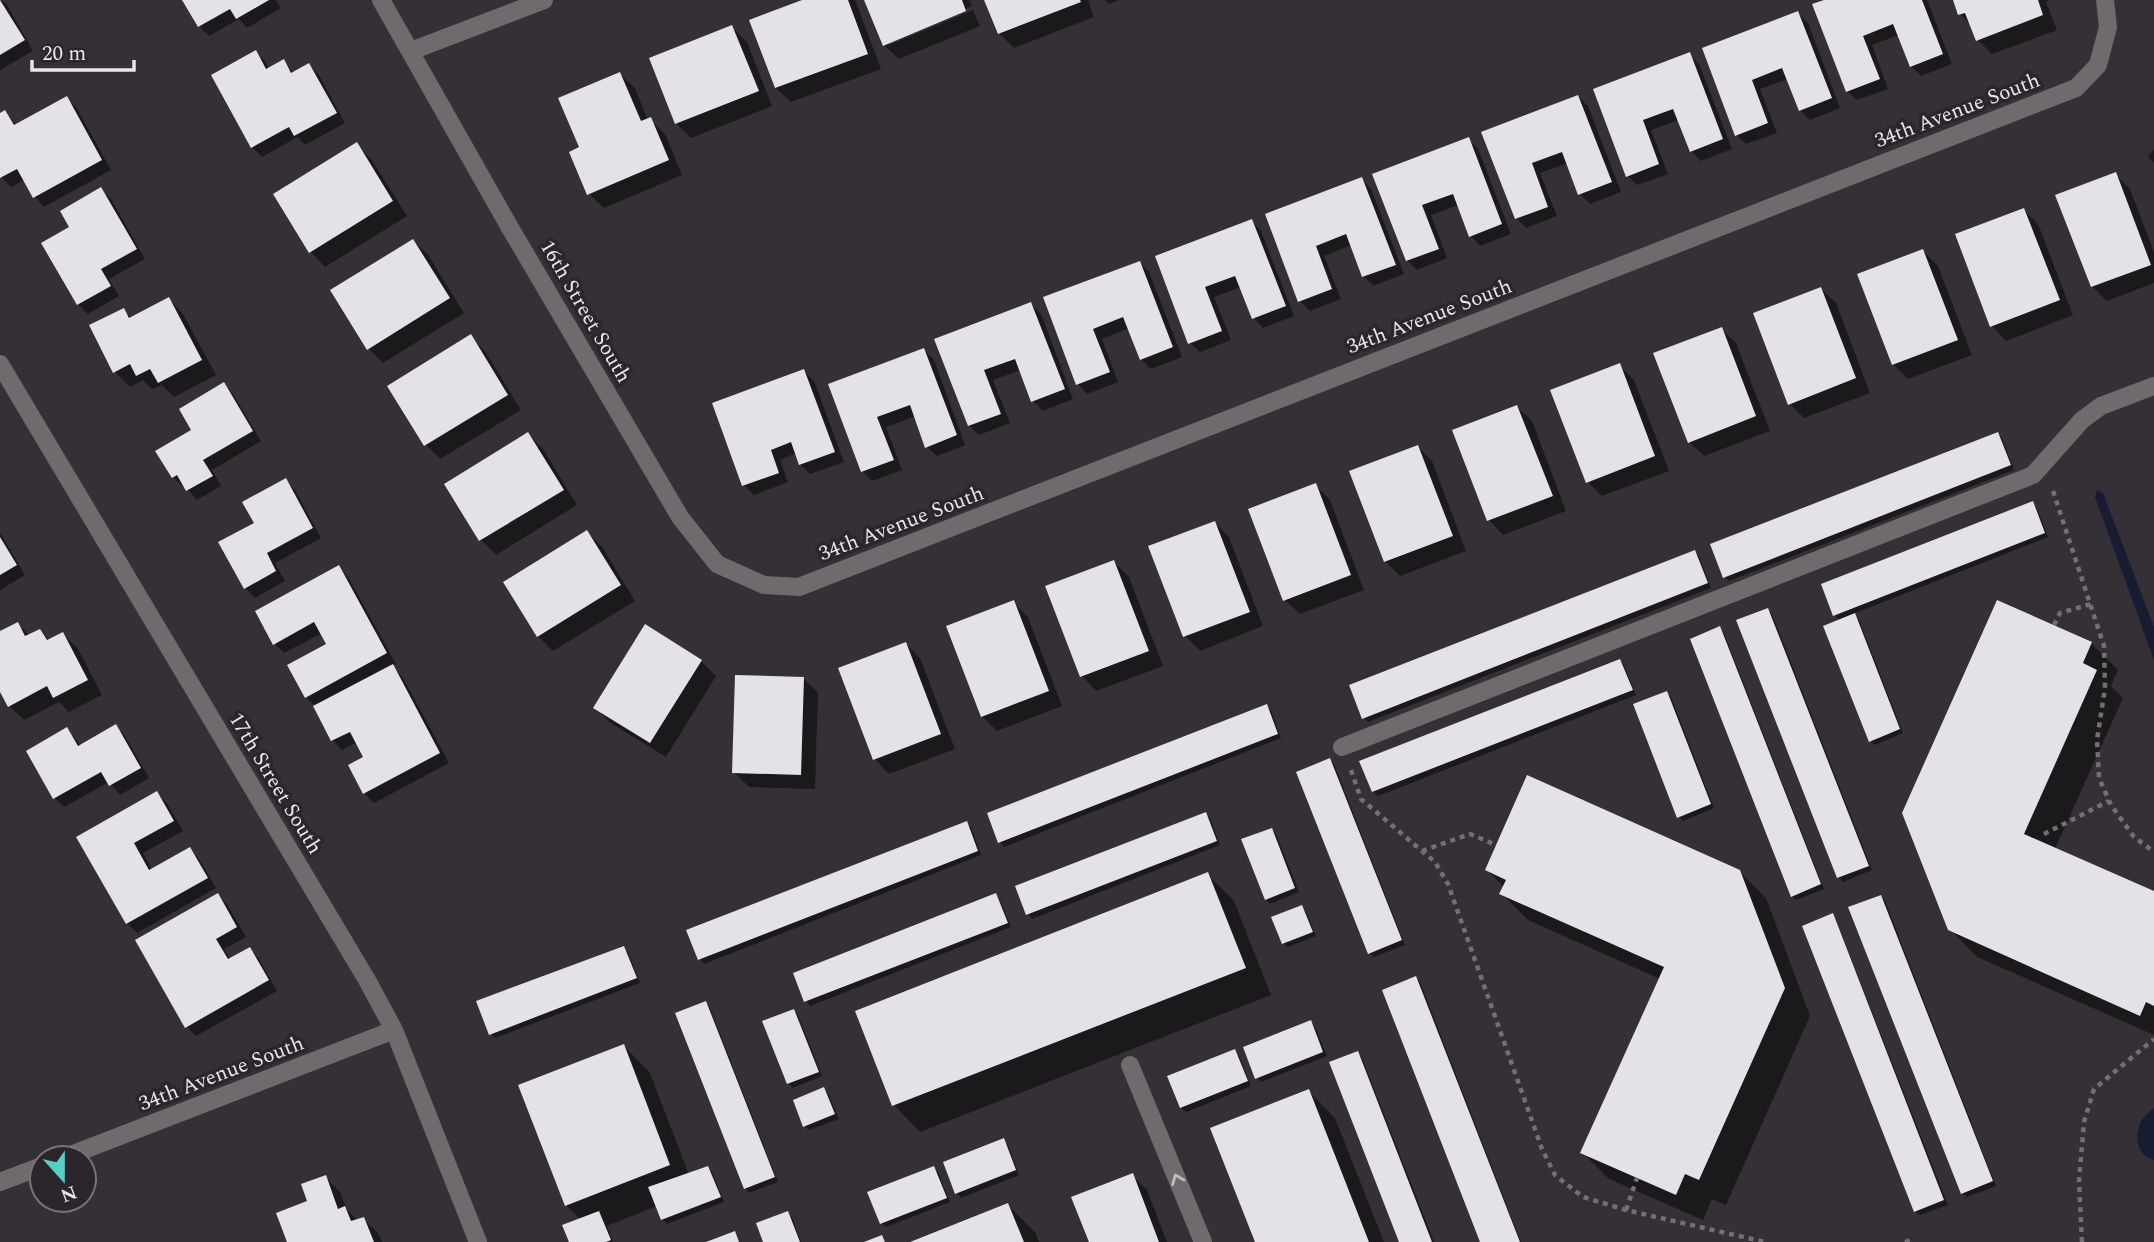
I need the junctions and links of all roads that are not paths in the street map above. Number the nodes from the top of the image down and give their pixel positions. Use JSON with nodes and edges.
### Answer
{"nodes":[{"id":1,"x":380,"y":0,"type":"edge"},
{"id":2,"x":544,"y":0,"type":"edge"},
{"id":3,"x":2105,"y":0,"type":"edge"},
{"id":4,"x":411,"y":51,"type":"junction"},
{"id":5,"x":0,"y":364,"type":"edge"},
{"id":6,"x":2154,"y":386,"type":"edge"},
{"id":7,"x":799,"y":587,"type":"joint"},
{"id":8,"x":1342,"y":747,"type":"road end"},
{"id":9,"x":394,"y":1030,"type":"junction"},
{"id":10,"x":1130,"y":1065,"type":"dead end"},
{"id":11,"x":98,"y":1144,"type":"edge"},
{"id":12,"x":28,"y":1171,"type":"edge"},
{"id":13,"x":0,"y":1182,"type":"edge"},
{"id":14,"x":478,"y":1242,"type":"edge"},
{"id":15,"x":1203,"y":1242,"type":"edge"}],
"edges":[{"from":1,"to":4,"type":"street","name":"16th Street South"},
{"from":2,"to":4,"type":"street"},
{"from":3,"to":7,"type":"street","name":"34th Avenue South"},
{"from":4,"to":7,"type":"street","name":"16th Street South"},
{"from":5,"to":9,"type":"street","name":"17th Street South"},
{"from":6,"to":8,"type":"street"},
{"from":9,"to":11,"type":"street","name":"34th Avenue South"},
{"from":9,"to":14,"type":"street","name":"17th Street South"},
{"from":15,"to":10,"type":"street","one_way":true},
{"from":12,"to":13,"type":"street"}]}
